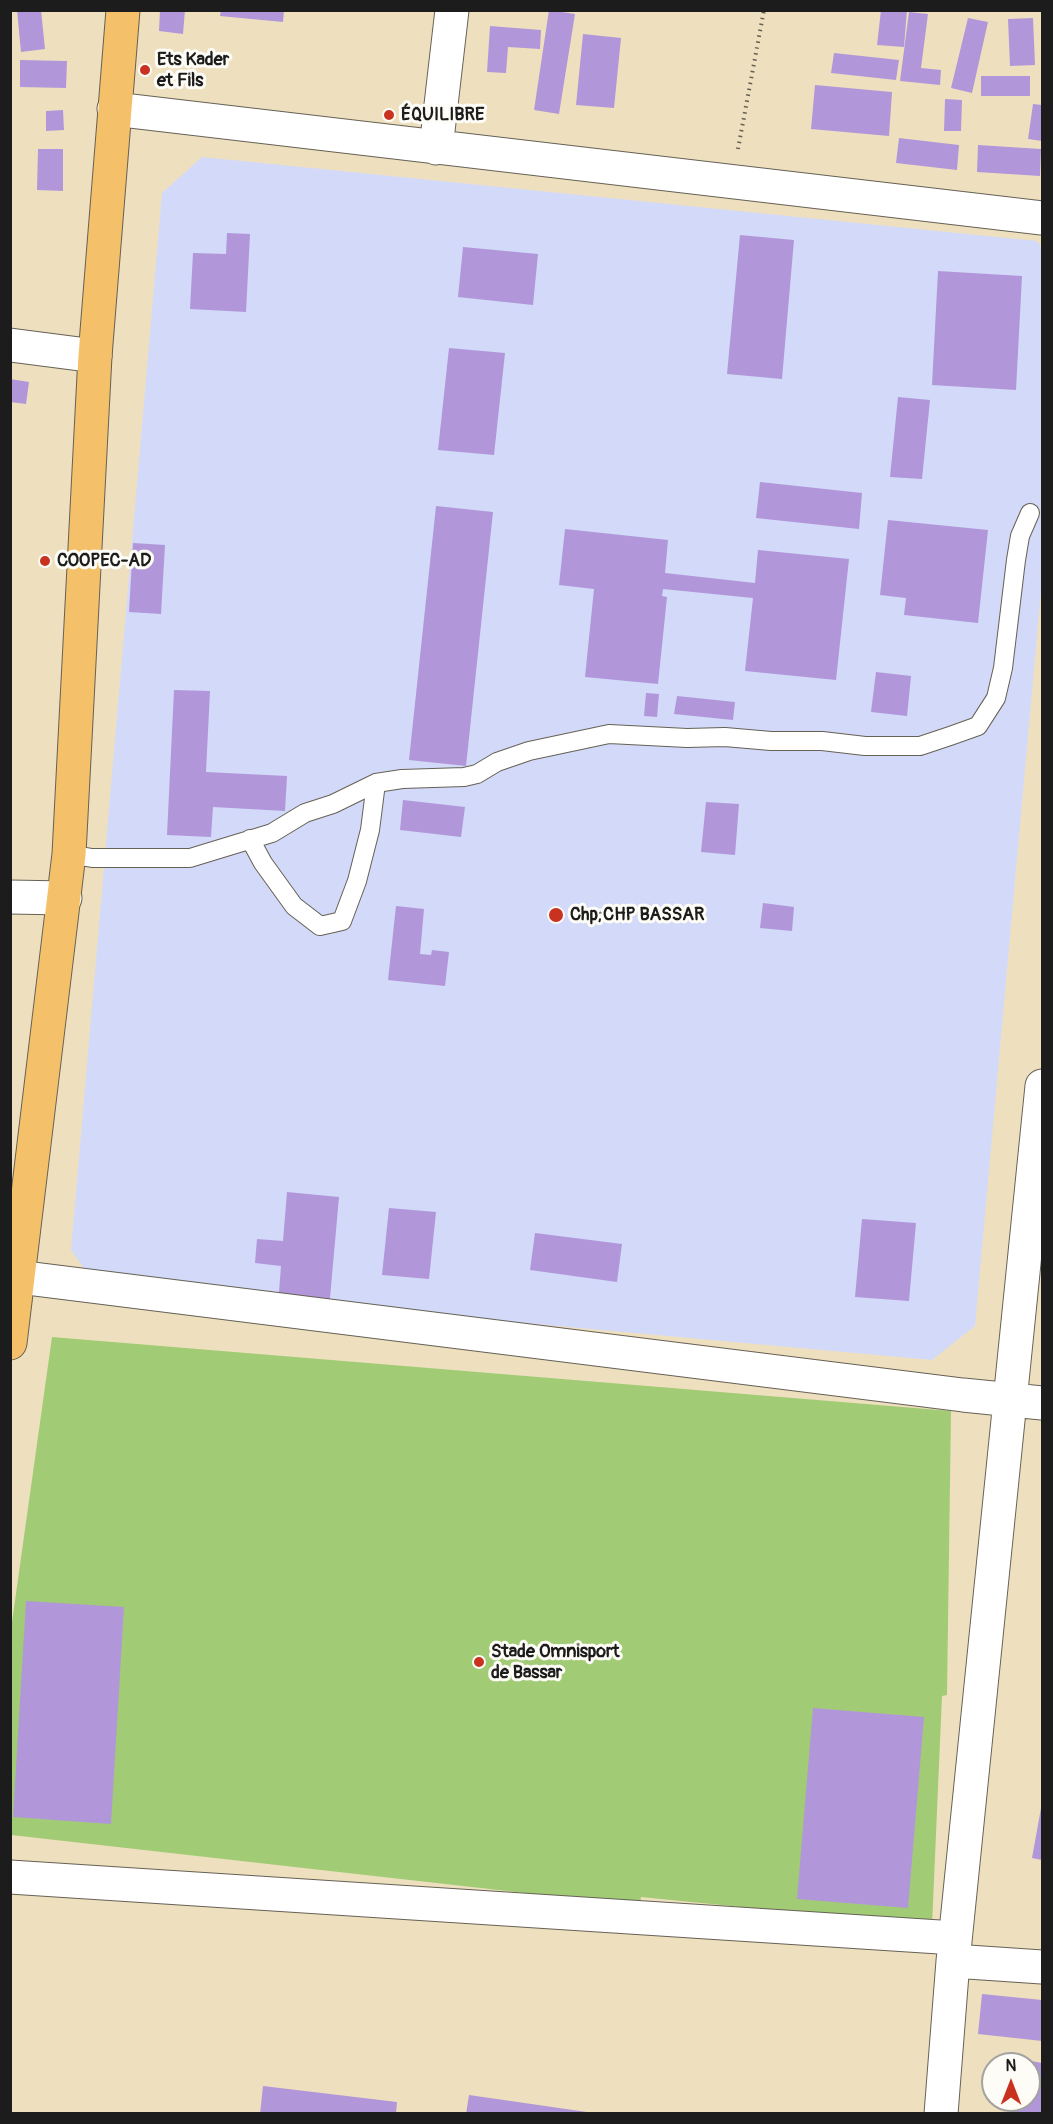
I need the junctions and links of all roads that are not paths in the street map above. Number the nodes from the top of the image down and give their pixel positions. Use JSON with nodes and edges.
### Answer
{"nodes":[{"id":1,"x":123,"y":10,"type":"edge"},
{"id":2,"x":452,"y":10,"type":"edge"},
{"id":3,"x":114,"y":109,"type":"junction"},
{"id":4,"x":436,"y":148,"type":"junction"},
{"id":5,"x":1042,"y":218,"type":"edge"},
{"id":6,"x":10,"y":345,"type":"edge"},
{"id":7,"x":95,"y":356,"type":"junction"},
{"id":8,"x":1030,"y":513,"type":"dead end"},
{"id":9,"x":376,"y":783,"type":"junction"},
{"id":10,"x":250,"y":839,"type":"junction"},
{"id":11,"x":69,"y":854,"type":"junction"},
{"id":12,"x":10,"y":897,"type":"edge"},
{"id":13,"x":65,"y":898,"type":"junction"},
{"id":14,"x":1042,"y":1086,"type":"edge"},
{"id":15,"x":14,"y":1276,"type":"edge"},
{"id":16,"x":10,"y":1343,"type":"edge"},
{"id":17,"x":1010,"y":1401,"type":"junction"},
{"id":18,"x":1042,"y":1403,"type":"edge"},
{"id":19,"x":10,"y":1876,"type":"edge"},
{"id":20,"x":954,"y":1949,"type":"junction"},
{"id":21,"x":1042,"y":1967,"type":"edge"},
{"id":22,"x":941,"y":2114,"type":"edge"}],
"edges":[{"from":1,"to":3,"type":"main road"},
{"from":2,"to":4,"type":"street"},
{"from":3,"to":4,"type":"street"},
{"from":3,"to":7,"type":"main road"},
{"from":4,"to":5,"type":"street"},
{"from":6,"to":7,"type":"street"},
{"from":7,"to":11,"type":"main road"},
{"from":8,"to":9,"type":"lane"},
{"from":9,"to":10,"type":"lane"},
{"from":9,"to":10,"type":"lane"},
{"from":10,"to":11,"type":"lane"},
{"from":11,"to":13,"type":"main road"},
{"from":12,"to":13,"type":"street"},
{"from":13,"to":15,"type":"main road"},
{"from":14,"to":17,"type":"street"},
{"from":15,"to":16,"type":"main road"},
{"from":15,"to":17,"type":"street"},
{"from":17,"to":18,"type":"street"},
{"from":17,"to":20,"type":"street"},
{"from":19,"to":20,"type":"street"},
{"from":20,"to":21,"type":"street"},
{"from":20,"to":22,"type":"street"}]}
